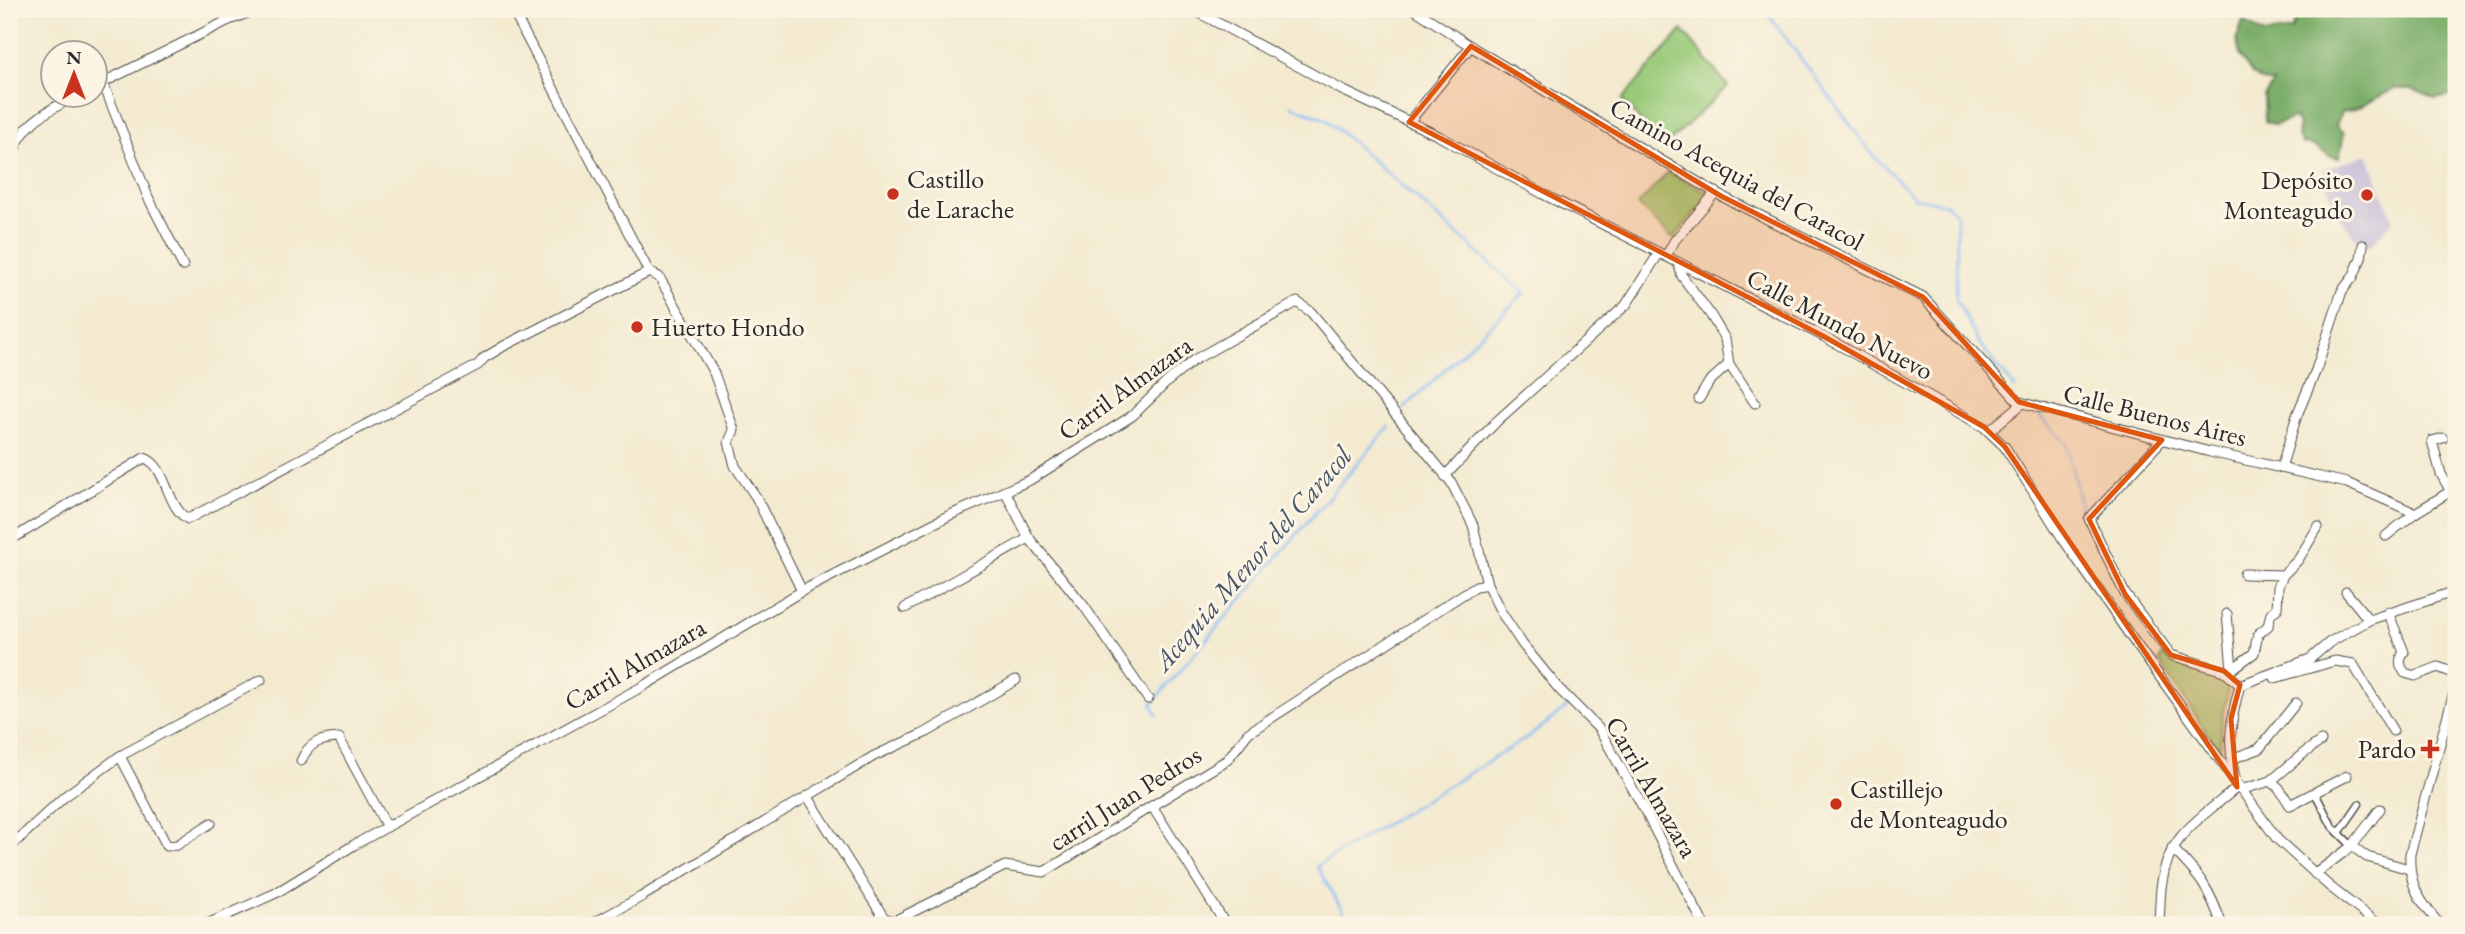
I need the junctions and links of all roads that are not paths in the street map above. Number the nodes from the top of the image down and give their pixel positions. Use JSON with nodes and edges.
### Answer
{"nodes":[{"id":1,"x":223,"y":9,"type":"edge"},
{"id":2,"x":258,"y":9,"type":"edge"},
{"id":3,"x":512,"y":9,"type":"edge"},
{"id":4,"x":1192,"y":9,"type":"edge"},
{"id":5,"x":1414,"y":9,"type":"edge"},
{"id":6,"x":229,"y":20,"type":"junction"},
{"id":7,"x":1471,"y":46,"type":"junction"},
{"id":8,"x":108,"y":80,"type":"edge"},
{"id":9,"x":108,"y":106,"type":"edge"},
{"id":10,"x":53,"y":108,"type":"edge"},
{"id":11,"x":1409,"y":122,"type":"junction"},
{"id":12,"x":9,"y":161,"type":"edge"},
{"id":13,"x":1716,"y":192,"type":"junction"},
{"id":14,"x":2363,"y":245,"type":"dead end"},
{"id":15,"x":1662,"y":254,"type":"junction"},
{"id":16,"x":1678,"y":262,"type":"junction"},
{"id":17,"x":183,"y":266,"type":"dead end"},
{"id":18,"x":649,"y":272,"type":"junction"},
{"id":19,"x":1729,"y":363,"type":"junction"},
{"id":20,"x":1699,"y":399,"type":"dead end"},
{"id":21,"x":2021,"y":402,"type":"junction"},
{"id":22,"x":1755,"y":403,"type":"dead end"},
{"id":23,"x":1989,"y":431,"type":"junction"},
{"id":24,"x":2444,"y":438,"type":"dead end"},
{"id":25,"x":2162,"y":440,"type":"junction"},
{"id":26,"x":2281,"y":468,"type":"junction"},
{"id":27,"x":1445,"y":476,"type":"junction"},
{"id":28,"x":2453,"y":489,"type":"edge"},
{"id":29,"x":1006,"y":491,"type":"junction"},
{"id":30,"x":2415,"y":513,"type":"junction"},
{"id":31,"x":2318,"y":527,"type":"dead end"},
{"id":32,"x":2386,"y":536,"type":"dead end"},
{"id":33,"x":1029,"y":538,"type":"junction"},
{"id":34,"x":9,"y":541,"type":"edge"},
{"id":35,"x":2244,"y":574,"type":"dead end"},
{"id":36,"x":2283,"y":575,"type":"junction"},
{"id":37,"x":1487,"y":584,"type":"junction"},
{"id":38,"x":802,"y":591,"type":"junction"},
{"id":39,"x":2456,"y":591,"type":"edge"},
{"id":40,"x":2346,"y":592,"type":"dead end"},
{"id":41,"x":905,"y":608,"type":"dead end"},
{"id":42,"x":2388,"y":612,"type":"junction"},
{"id":43,"x":2227,"y":614,"type":"dead end"},
{"id":44,"x":2369,"y":620,"type":"junction"},
{"id":45,"x":2230,"y":671,"type":"junction"},
{"id":46,"x":2456,"y":674,"type":"edge"},
{"id":47,"x":2261,"y":678,"type":"junction"},
{"id":48,"x":261,"y":680,"type":"dead end"},
{"id":49,"x":1016,"y":680,"type":"dead end"},
{"id":50,"x":2240,"y":685,"type":"junction"},
{"id":51,"x":2456,"y":685,"type":"edge"},
{"id":52,"x":1148,"y":699,"type":"dead end"},
{"id":53,"x":2296,"y":703,"type":"dead end"},
{"id":54,"x":2392,"y":731,"type":"dead end"},
{"id":55,"x":2321,"y":741,"type":"dead end"},
{"id":56,"x":120,"y":756,"type":"junction"},
{"id":57,"x":2231,"y":759,"type":"junction"},
{"id":58,"x":301,"y":761,"type":"dead end"},
{"id":59,"x":2347,"y":776,"type":"dead end"},
{"id":60,"x":2271,"y":781,"type":"junction"},
{"id":61,"x":2239,"y":788,"type":"junction"},
{"id":62,"x":2315,"y":793,"type":"junction"},
{"id":63,"x":808,"y":797,"type":"junction"},
{"id":64,"x":2359,"y":804,"type":"dead end"},
{"id":65,"x":1152,"y":806,"type":"junction"},
{"id":66,"x":2380,"y":809,"type":"dead end"},
{"id":67,"x":211,"y":823,"type":"dead end"},
{"id":68,"x":387,"y":827,"type":"junction"},
{"id":69,"x":2339,"y":833,"type":"junction"},
{"id":70,"x":2352,"y":846,"type":"junction"},
{"id":71,"x":9,"y":848,"type":"edge"},
{"id":72,"x":2172,"y":848,"type":"junction"},
{"id":73,"x":2409,"y":869,"type":"junction"},
{"id":74,"x":2315,"y":874,"type":"junction"},
{"id":75,"x":205,"y":925,"type":"edge"},
{"id":76,"x":590,"y":925,"type":"edge"},
{"id":77,"x":1226,"y":925,"type":"edge"},
{"id":78,"x":1704,"y":925,"type":"edge"},
{"id":79,"x":2158,"y":925,"type":"edge"},
{"id":80,"x":2222,"y":925,"type":"edge"},
{"id":81,"x":2387,"y":925,"type":"edge"},
{"id":82,"x":2440,"y":925,"type":"edge"}],
"edges":[{"from":1,"to":6,"type":"street"},
{"from":2,"to":6,"type":"street"},
{"from":3,"to":18,"type":"street"},
{"from":4,"to":11,"type":"street","name":"Calle Mundo Nuevo"},
{"from":5,"to":7,"type":"street","name":"Camino Acequia del Caracol"},
{"from":6,"to":8,"type":"street"},
{"from":7,"to":11,"type":"street"},
{"from":7,"to":13,"type":"street","name":"Camino Acequia del Caracol"},
{"from":9,"to":17,"type":"street"},
{"from":10,"to":12,"type":"street"},
{"from":11,"to":15,"type":"street","name":"Calle Mundo Nuevo"},
{"from":13,"to":15,"type":"street"},
{"from":13,"to":21,"type":"street","name":"Camino Acequia del Caracol"},
{"from":14,"to":26,"type":"street"},
{"from":15,"to":16,"type":"street","name":"Calle Mundo Nuevo"},
{"from":15,"to":27,"type":"street"},
{"from":16,"to":19,"type":"street"},
{"from":16,"to":23,"type":"street","name":"Calle Mundo Nuevo"},
{"from":18,"to":34,"type":"street"},
{"from":18,"to":38,"type":"street"},
{"from":19,"to":20,"type":"street"},
{"from":19,"to":22,"type":"street"},
{"from":21,"to":23,"type":"street"},
{"from":21,"to":25,"type":"street","name":"Calle Buenos Aires"},
{"from":23,"to":61,"type":"street","name":"Calle Mundo Nuevo"},
{"from":24,"to":28,"type":"street"},
{"from":25,"to":26,"type":"street","name":"Calle Buenos Aires"},
{"from":25,"to":45,"type":"street"},
{"from":26,"to":30,"type":"street","name":"Calle Buenos Aires"},
{"from":27,"to":29,"type":"street","name":"Carril Almazara"},
{"from":27,"to":37,"type":"street","name":"Carril Almazara"},
{"from":28,"to":30,"type":"street"},
{"from":29,"to":33,"type":"street"},
{"from":29,"to":38,"type":"street","name":"Carril Almazara"},
{"from":30,"to":32,"type":"street"},
{"from":31,"to":36,"type":"street"},
{"from":33,"to":41,"type":"street"},
{"from":33,"to":52,"type":"street"},
{"from":35,"to":36,"type":"street"},
{"from":36,"to":45,"type":"street"},
{"from":37,"to":65,"type":"street","name":"carril Juan Pedros"},
{"from":37,"to":78,"type":"street","name":"Carril Almazara"},
{"from":38,"to":68,"type":"street","name":"Carril Almazara"},
{"from":39,"to":42,"type":"street"},
{"from":40,"to":44,"type":"street"},
{"from":42,"to":44,"type":"street"},
{"from":42,"to":46,"type":"street"},
{"from":43,"to":45,"type":"street"},
{"from":44,"to":47,"type":"street"},
{"from":45,"to":50,"type":"street"},
{"from":47,"to":50,"type":"street"},
{"from":47,"to":54,"type":"street"},
{"from":48,"to":56,"type":"street"},
{"from":49,"to":63,"type":"street"},
{"from":50,"to":57,"type":"street"},
{"from":51,"to":73,"type":"street"},
{"from":53,"to":57,"type":"street"},
{"from":55,"to":60,"type":"street"},
{"from":56,"to":67,"type":"street"},
{"from":56,"to":71,"type":"street"},
{"from":57,"to":61,"type":"street"},
{"from":58,"to":68,"type":"street"},
{"from":59,"to":62,"type":"street"},
{"from":60,"to":61,"type":"street"},
{"from":60,"to":62,"type":"street"},
{"from":61,"to":72,"type":"street"},
{"from":61,"to":74,"type":"street","name":"Calle Mundo Nuevo"},
{"from":62,"to":69,"type":"street"},
{"from":63,"to":65,"type":"street","name":"carril Juan Pedros"},
{"from":63,"to":76,"type":"street"},
{"from":64,"to":69,"type":"street"},
{"from":65,"to":77,"type":"street"},
{"from":66,"to":70,"type":"street"},
{"from":68,"to":75,"type":"street","name":"Carril Almazara"},
{"from":69,"to":70,"type":"street"},
{"from":70,"to":73,"type":"street"},
{"from":70,"to":74,"type":"street"},
{"from":72,"to":79,"type":"street"},
{"from":72,"to":80,"type":"street"},
{"from":73,"to":82,"type":"street"},
{"from":74,"to":81,"type":"street","name":"Calle Mundo Nuevo"}]}
